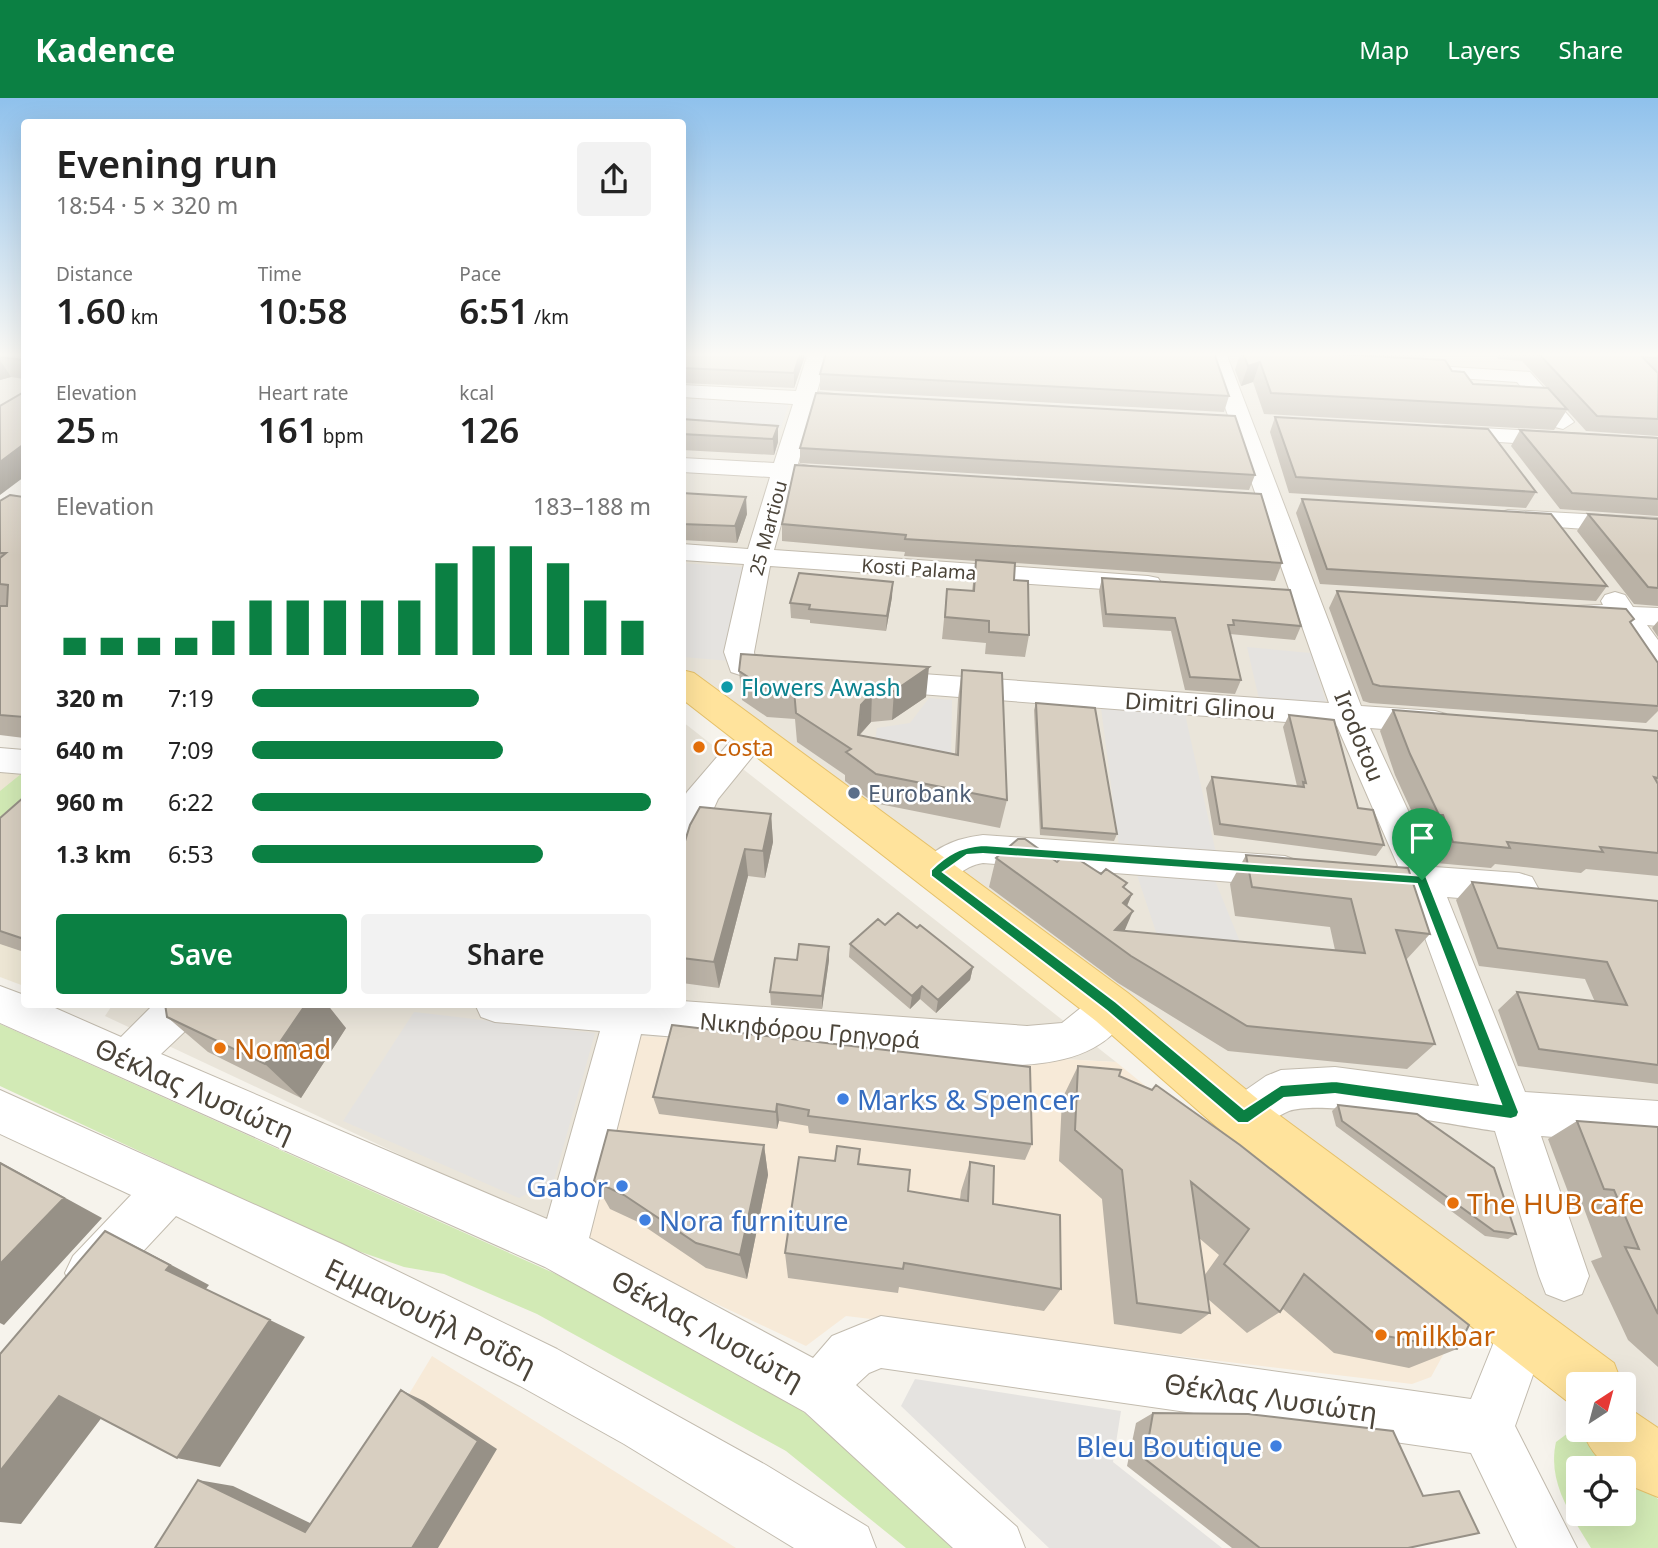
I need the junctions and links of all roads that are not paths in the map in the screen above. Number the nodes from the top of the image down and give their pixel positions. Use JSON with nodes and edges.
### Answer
{"nodes":[{"id":1,"x":798,"y":421,"type":"edge"},
{"id":2,"x":1240,"y":421,"type":"edge"},
{"id":3,"x":1561,"y":421,"type":"edge"},
{"id":4,"x":769,"y":432,"type":"edge"},
{"id":5,"x":1419,"y":432,"type":"edge"},
{"id":6,"x":794,"y":434,"type":"junction"},
{"id":7,"x":1488,"y":436,"type":"junction"},
{"id":8,"x":1579,"y":441,"type":"junction"},
{"id":9,"x":1658,"y":445,"type":"edge"},
{"id":10,"x":1504,"y":457,"type":"edge"},
{"id":11,"x":686,"y":465,"type":"edge"},
{"id":12,"x":783,"y":471,"type":"junction"},
{"id":13,"x":824,"y":473,"type":"edge"},
{"id":14,"x":1528,"y":489,"type":"edge"},
{"id":15,"x":1482,"y":517,"type":"edge"},
{"id":16,"x":1551,"y":521,"type":"junction"},
{"id":17,"x":1658,"y":526,"type":"edge"},
{"id":18,"x":1568,"y":542,"type":"edge"},
{"id":19,"x":686,"y":552,"type":"edge"},
{"id":20,"x":759,"y":557,"type":"junction"},
{"id":21,"x":1600,"y":583,"type":"edge"},
{"id":22,"x":1171,"y":586,"type":"edge"},
{"id":23,"x":1556,"y":611,"type":"edge"},
{"id":24,"x":1625,"y":615,"type":"junction"},
{"id":25,"x":1658,"y":617,"type":"edge"},
{"id":26,"x":1658,"y":661,"type":"edge"},
{"id":27,"x":806,"y":675,"type":"edge"},
{"id":28,"x":848,"y":678,"type":"edge"},
{"id":29,"x":686,"y":684,"type":"edge"},
{"id":30,"x":686,"y":708,"type":"edge"},
{"id":31,"x":1349,"y":716,"type":"junction"},
{"id":32,"x":1470,"y":725,"type":"edge"},
{"id":33,"x":741,"y":751,"type":"junction"},
{"id":34,"x":0,"y":760,"type":"edge"},
{"id":35,"x":21,"y":762,"type":"edge"},
{"id":36,"x":686,"y":822,"type":"edge"},
{"id":37,"x":935,"y":873,"type":"junction"},
{"id":38,"x":1312,"y":873,"type":"edge"},
{"id":39,"x":1367,"y":876,"type":"edge"},
{"id":40,"x":1422,"y":880,"type":"junction"},
{"id":41,"x":1547,"y":891,"type":"edge"},
{"id":42,"x":0,"y":1004,"type":"edge"},
{"id":43,"x":180,"y":1008,"type":"edge"},
{"id":44,"x":601,"y":1008,"type":"edge"},
{"id":45,"x":627,"y":1009,"type":"edge"},
{"id":46,"x":1104,"y":1015,"type":"junction"},
{"id":47,"x":128,"y":1059,"type":"junction"},
{"id":48,"x":0,"y":1111,"type":"edge"},
{"id":49,"x":1511,"y":1112,"type":"junction"},
{"id":50,"x":1243,"y":1118,"type":"junction"},
{"id":51,"x":1658,"y":1123,"type":"edge"},
{"id":52,"x":169,"y":1189,"type":"junction"},
{"id":53,"x":562,"y":1250,"type":"junction"},
{"id":54,"x":1564,"y":1276,"type":"dead end"},
{"id":55,"x":56,"y":1310,"type":"edge"},
{"id":56,"x":1514,"y":1355,"type":"junction"},
{"id":57,"x":1577,"y":1372,"type":"edge"},
{"id":58,"x":824,"y":1393,"type":"junction"},
{"id":59,"x":1566,"y":1395,"type":"edge"},
{"id":60,"x":1636,"y":1417,"type":"edge"},
{"id":61,"x":1487,"y":1428,"type":"junction"},
{"id":62,"x":1658,"y":1433,"type":"edge"},
{"id":63,"x":1627,"y":1442,"type":"edge"},
{"id":64,"x":1658,"y":1466,"type":"edge"},
{"id":65,"x":847,"y":1548,"type":"edge"},
{"id":66,"x":996,"y":1548,"type":"edge"},
{"id":67,"x":1548,"y":1548,"type":"edge"}],
"edges":[{"from":1,"to":6,"type":"street","name":"25 Martiou"},
{"from":2,"to":31,"type":"street","name":"Irodotou"},
{"from":3,"to":8,"type":"street"},
{"from":4,"to":6,"type":"street"},
{"from":5,"to":7,"type":"street"},
{"from":6,"to":12,"type":"street","name":"25 Martiou"},
{"from":7,"to":8,"type":"street"},
{"from":7,"to":10,"type":"street"},
{"from":8,"to":9,"type":"street"},
{"from":11,"to":12,"type":"street"},
{"from":12,"to":13,"type":"street"},
{"from":12,"to":20,"type":"street","name":"25 Martiou"},
{"from":14,"to":16,"type":"street"},
{"from":15,"to":16,"type":"street"},
{"from":16,"to":17,"type":"street"},
{"from":16,"to":18,"type":"street"},
{"from":19,"to":20,"type":"street","name":"Kosti Palama"},
{"from":20,"to":22,"type":"street","name":"Kosti Palama"},
{"from":20,"to":27,"type":"street","name":"25 Martiou"},
{"from":21,"to":24,"type":"street"},
{"from":23,"to":24,"type":"street"},
{"from":24,"to":25,"type":"street"},
{"from":24,"to":26,"type":"street"},
{"from":28,"to":31,"type":"street","name":"Dimitri Glinou"},
{"from":29,"to":37,"type":"main road"},
{"from":30,"to":33,"type":"main road"},
{"from":31,"to":32,"type":"street","name":"Dimitri Glinou"},
{"from":31,"to":40,"type":"street","name":"Irodotou"},
{"from":33,"to":36,"type":"street"},
{"from":33,"to":46,"type":"main road"},
{"from":34,"to":35,"type":"street"},
{"from":37,"to":38,"type":"street"},
{"from":37,"to":46,"type":"main road"},
{"from":39,"to":40,"type":"street"},
{"from":40,"to":41,"type":"street"},
{"from":40,"to":49,"type":"street","name":"Irodotou"},
{"from":42,"to":47,"type":"street","name":"Θέκλας Λυσιώτη"},
{"from":43,"to":47,"type":"street"},
{"from":44,"to":45,"type":"street","name":"Νικηφόρου Γρηγορά"},
{"from":45,"to":46,"type":"street","name":"Νικηφόρου Γρηγορά"},
{"from":45,"to":53,"type":"street"},
{"from":46,"to":50,"type":"main road"},
{"from":46,"to":56,"type":"main road"},
{"from":47,"to":53,"type":"street","name":"Θέκλας Λυσιώτη"},
{"from":48,"to":52,"type":"street","name":"Εμμανουήλ Ροΐδη"},
{"from":49,"to":50,"type":"street"},
{"from":49,"to":51,"type":"street"},
{"from":49,"to":54,"type":"street","name":"Irodotou"},
{"from":50,"to":57,"type":"main road"},
{"from":52,"to":55,"type":"street"},
{"from":52,"to":65,"type":"street","name":"Εμμανουήλ Ροΐδη"},
{"from":53,"to":58,"type":"street","name":"Θέκλας Λυσιώτη"},
{"from":56,"to":59,"type":"main road"},
{"from":56,"to":61,"type":"street"},
{"from":58,"to":61,"type":"street","name":"Θέκλας Λυσιώτη"},
{"from":58,"to":66,"type":"street"},
{"from":60,"to":62,"type":"main road"},
{"from":61,"to":67,"type":"street"},
{"from":63,"to":64,"type":"main road"}]}
